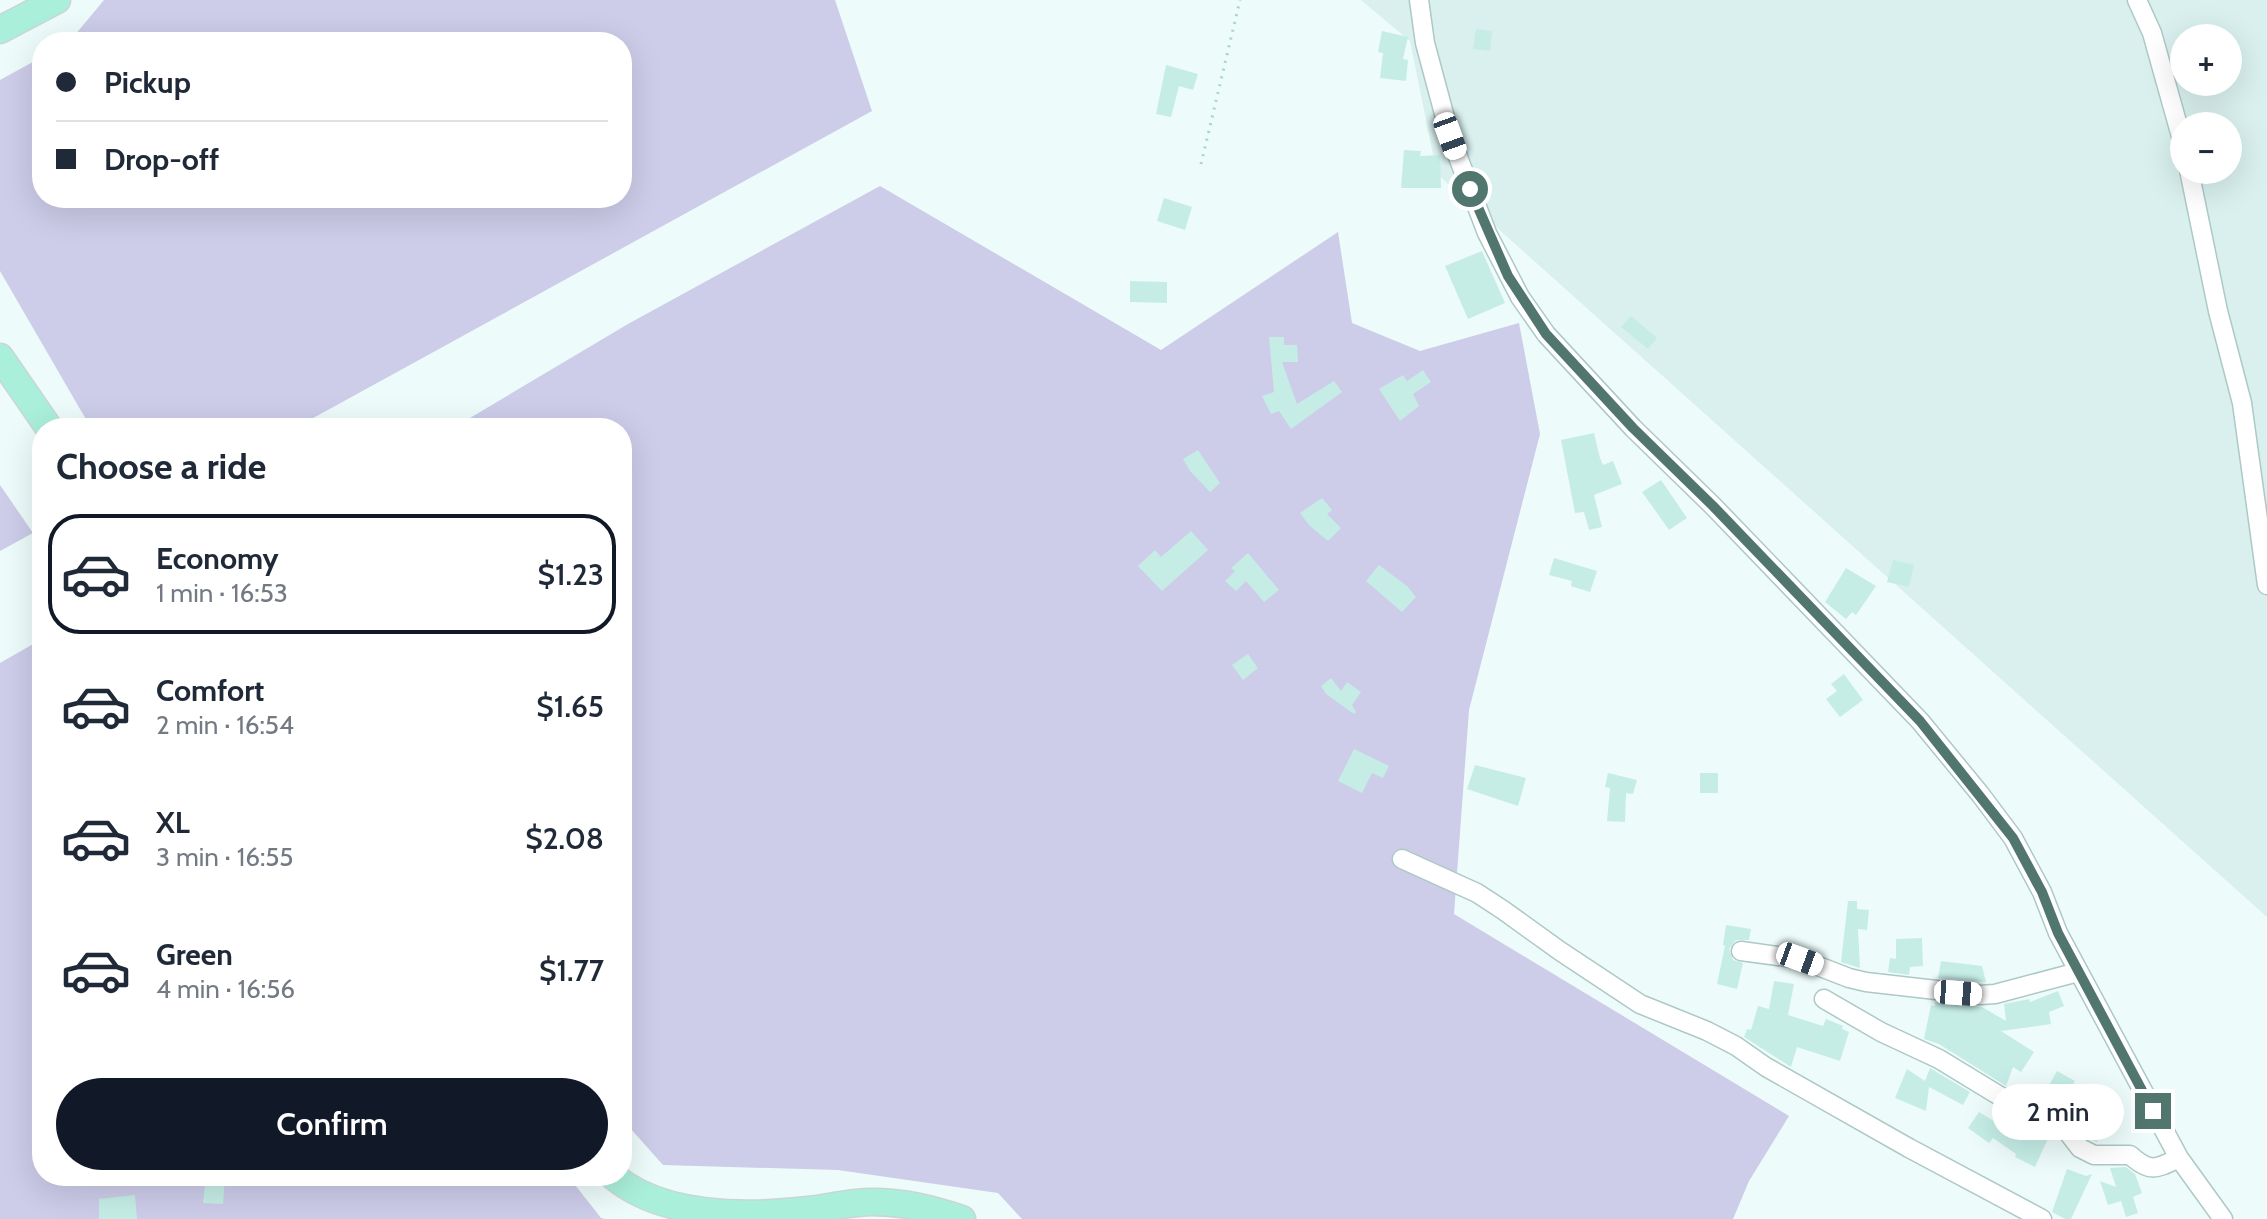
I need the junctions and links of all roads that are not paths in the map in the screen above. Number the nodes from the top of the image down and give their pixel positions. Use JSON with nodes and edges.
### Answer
{"nodes":[{"id":1,"x":57,"y":0,"type":"edge"},
{"id":2,"x":1419,"y":0,"type":"edge"},
{"id":3,"x":2137,"y":0,"type":"edge"},
{"id":4,"x":0,"y":30,"type":"edge"},
{"id":5,"x":2174,"y":112,"type":"edge"},
{"id":6,"x":2192,"y":184,"type":"edge"},
{"id":7,"x":0,"y":357,"type":"edge"},
{"id":8,"x":42,"y":418,"type":"edge"},
{"id":9,"x":2267,"y":585,"type":"edge"},
{"id":10,"x":1402,"y":859,"type":"dead end"},
{"id":11,"x":1741,"y":951,"type":"dead end"},
{"id":12,"x":2078,"y":972,"type":"junction"},
{"id":13,"x":1824,"y":999,"type":"dead end"},
{"id":14,"x":2179,"y":1158,"type":"junction"},
{"id":15,"x":628,"y":1186,"type":"edge"},
{"id":16,"x":962,"y":1219,"type":"edge"},
{"id":17,"x":2042,"y":1219,"type":"edge"},
{"id":18,"x":2223,"y":1219,"type":"edge"}],
"edges":[{"from":1,"to":4,"type":"highway"},
{"from":2,"to":12,"type":"street"},
{"from":3,"to":5,"type":"street"},
{"from":6,"to":9,"type":"street"},
{"from":7,"to":8,"type":"highway"},
{"from":10,"to":17,"type":"street"},
{"from":11,"to":12,"type":"street"},
{"from":12,"to":14,"type":"street"},
{"from":13,"to":14,"type":"street"},
{"from":14,"to":18,"type":"street"},
{"from":15,"to":16,"type":"highway"}]}
